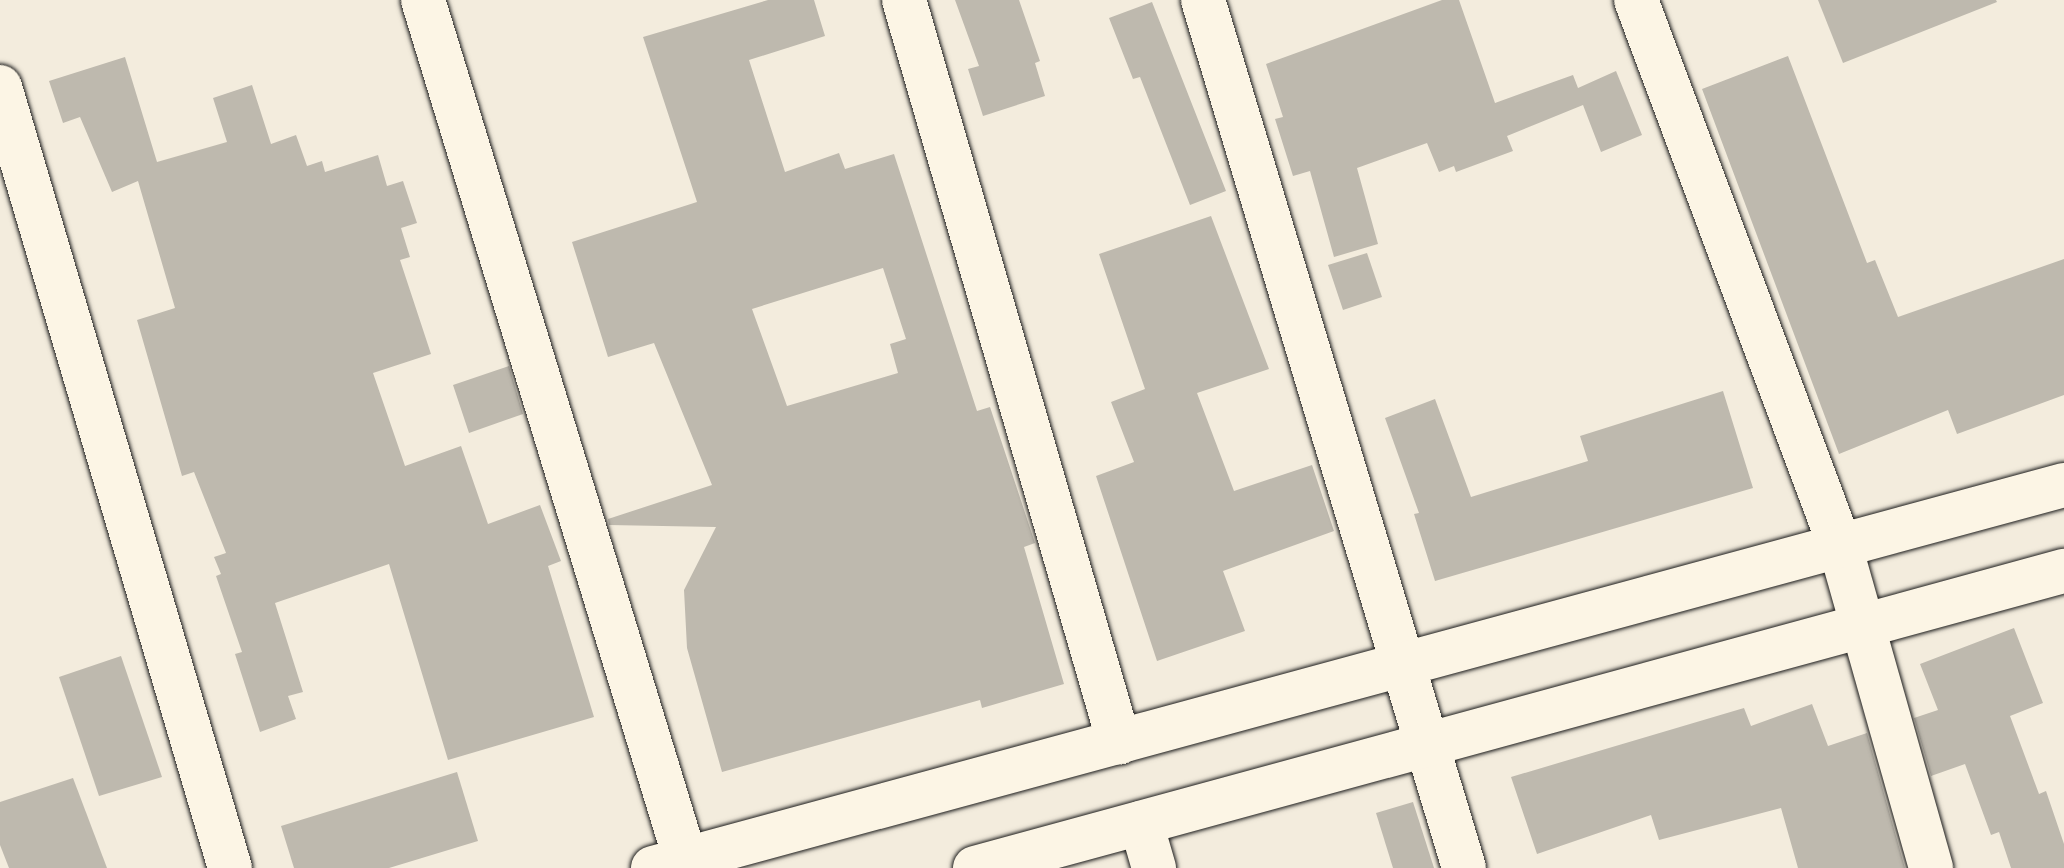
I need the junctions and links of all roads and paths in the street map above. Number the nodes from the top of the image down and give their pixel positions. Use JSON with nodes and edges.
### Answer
{"nodes":[{"id":1,"x":423,"y":0,"type":"edge"},
{"id":2,"x":904,"y":0,"type":"edge"},
{"id":3,"x":1203,"y":0,"type":"edge"},
{"id":4,"x":1636,"y":0,"type":"edge"},
{"id":5,"x":0,"y":87,"type":"edge"},
{"id":6,"x":17,"y":213,"type":"edge"},
{"id":7,"x":2064,"y":485,"type":"edge"},
{"id":8,"x":1840,"y":546,"type":"junction"},
{"id":9,"x":2064,"y":571,"type":"edge"},
{"id":10,"x":1861,"y":627,"type":"junction"},
{"id":11,"x":1406,"y":664,"type":"junction"},
{"id":12,"x":1119,"y":742,"type":"junction"},
{"id":13,"x":1429,"y":744,"type":"junction"},
{"id":14,"x":1141,"y":823,"type":"junction"},
{"id":15,"x":676,"y":865,"type":"edge"},
{"id":16,"x":230,"y":868,"type":"edge"},
{"id":17,"x":975,"y":868,"type":"edge"},
{"id":18,"x":1154,"y":868,"type":"edge"},
{"id":19,"x":1464,"y":868,"type":"edge"},
{"id":20,"x":1931,"y":868,"type":"edge"}],
"edges":[{"from":1,"to":15,"type":"street"},
{"from":2,"to":12,"type":"street"},
{"from":3,"to":11,"type":"street"},
{"from":4,"to":8,"type":"street"},
{"from":5,"to":6,"type":"street"},
{"from":6,"to":16,"type":"street"},
{"from":7,"to":8,"type":"street"},
{"from":8,"to":10,"type":"street"},
{"from":8,"to":11,"type":"street"},
{"from":9,"to":10,"type":"street"},
{"from":10,"to":13,"type":"street"},
{"from":10,"to":20,"type":"street"},
{"from":11,"to":12,"type":"street"},
{"from":11,"to":13,"type":"street"},
{"from":12,"to":15,"type":"street"},
{"from":13,"to":14,"type":"street"},
{"from":13,"to":19,"type":"street"},
{"from":14,"to":17,"type":"street"},
{"from":14,"to":18,"type":"street"}]}
